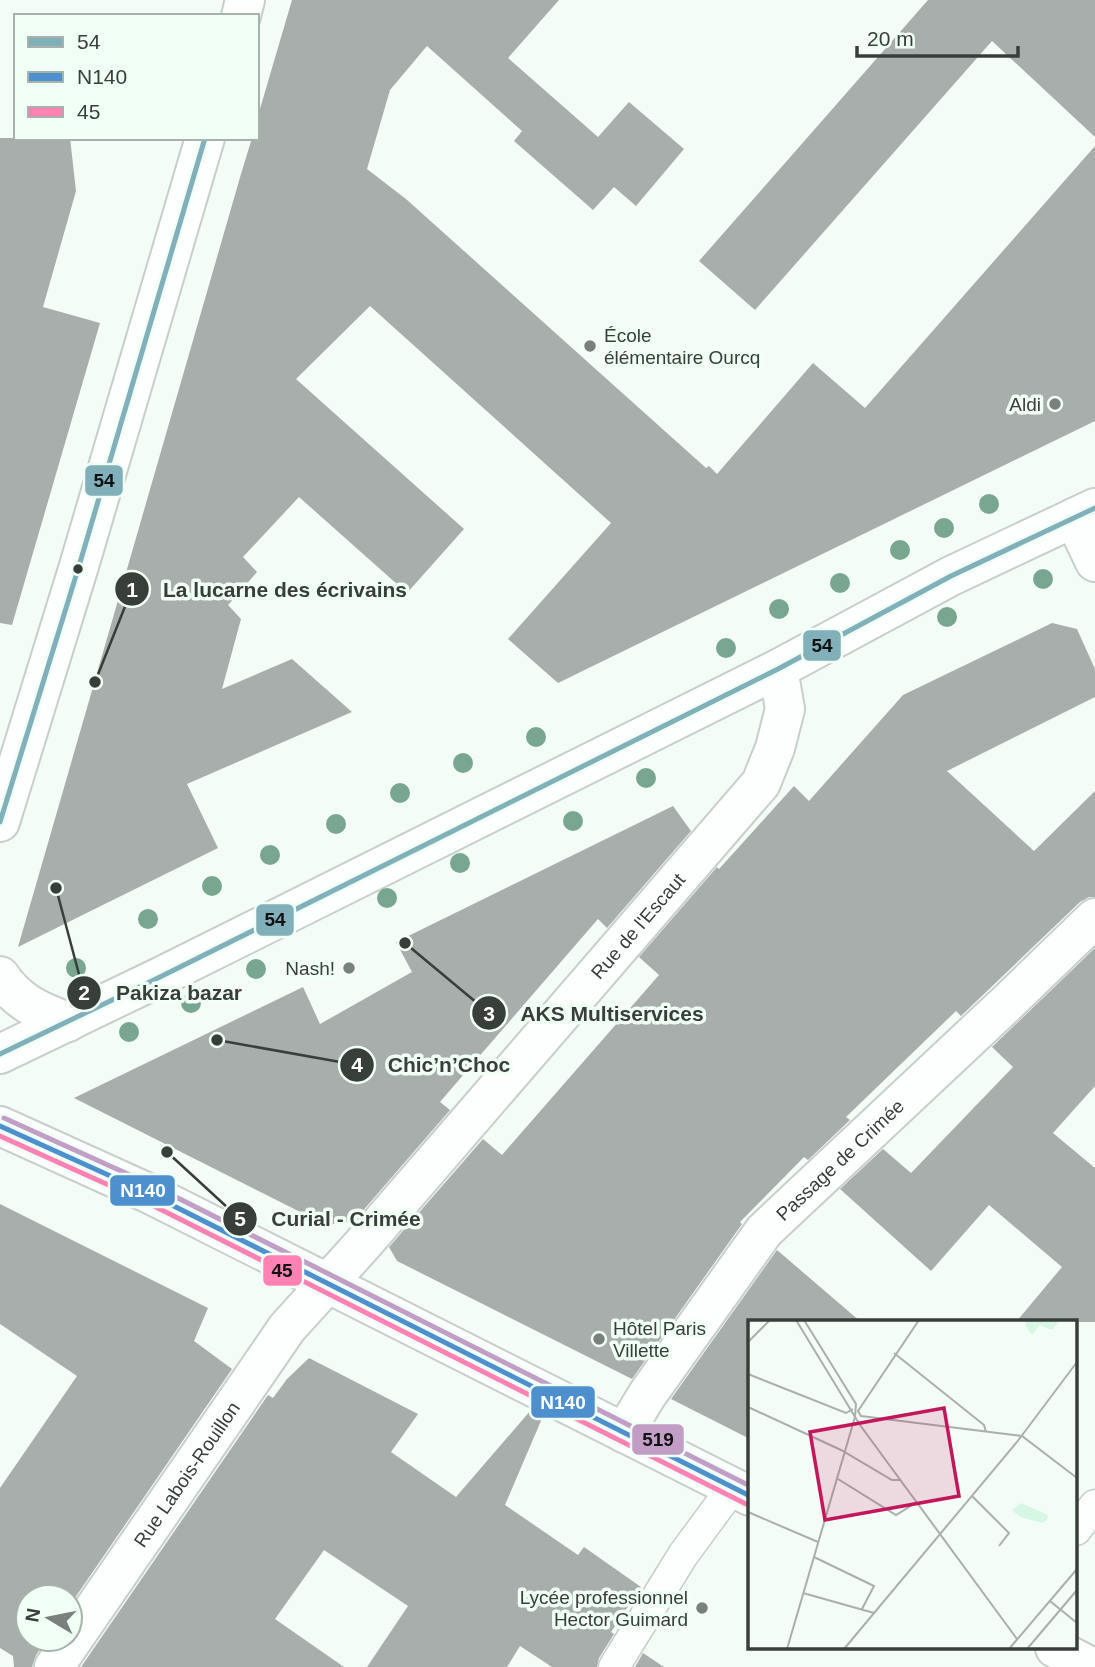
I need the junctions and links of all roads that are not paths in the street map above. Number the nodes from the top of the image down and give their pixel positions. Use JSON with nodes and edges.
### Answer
{"nodes":[{"id":1,"x":204,"y":140,"type":"edge"},
{"id":2,"x":1084,"y":513,"type":"edge"},
{"id":3,"x":1095,"y":562,"type":"edge"},
{"id":4,"x":778,"y":669,"type":"junction"},
{"id":5,"x":0,"y":822,"type":"edge"},
{"id":6,"x":1095,"y":918,"type":"edge"},
{"id":7,"x":0,"y":976,"type":"edge"},
{"id":8,"x":68,"y":1022,"type":"junction"},
{"id":9,"x":0,"y":1054,"type":"edge"},
{"id":10,"x":0,"y":1126,"type":"edge"},
{"id":11,"x":325,"y":1283,"type":"junction"},
{"id":12,"x":624,"y":1433,"type":"junction"},
{"id":13,"x":741,"y":1492,"type":"edge"},
{"id":14,"x":1095,"y":1505,"type":"edge"},
{"id":15,"x":1078,"y":1527,"type":"edge"},
{"id":16,"x":1059,"y":1650,"type":"edge"},
{"id":17,"x":54,"y":1667,"type":"edge"},
{"id":18,"x":614,"y":1667,"type":"edge"},
{"id":19,"x":1091,"y":1667,"type":"edge"}],
"edges":[{"from":1,"to":5,"type":"street"},
{"from":2,"to":3,"type":"street"},
{"from":2,"to":4,"type":"street"},
{"from":4,"to":8,"type":"street"},
{"from":4,"to":11,"type":"street","name":"Rue de l'Escaut"},
{"from":6,"to":12,"type":"street","name":"Passage de Crimée"},
{"from":7,"to":8,"type":"street"},
{"from":8,"to":9,"type":"street"},
{"from":10,"to":11,"type":"street"},
{"from":11,"to":12,"type":"street"},
{"from":11,"to":17,"type":"street","name":"Rue Labois-Rouillon"},
{"from":12,"to":13,"type":"street"},
{"from":13,"to":18,"type":"lane"},
{"from":14,"to":15,"type":"lane"},
{"from":16,"to":19,"type":"street"}]}
